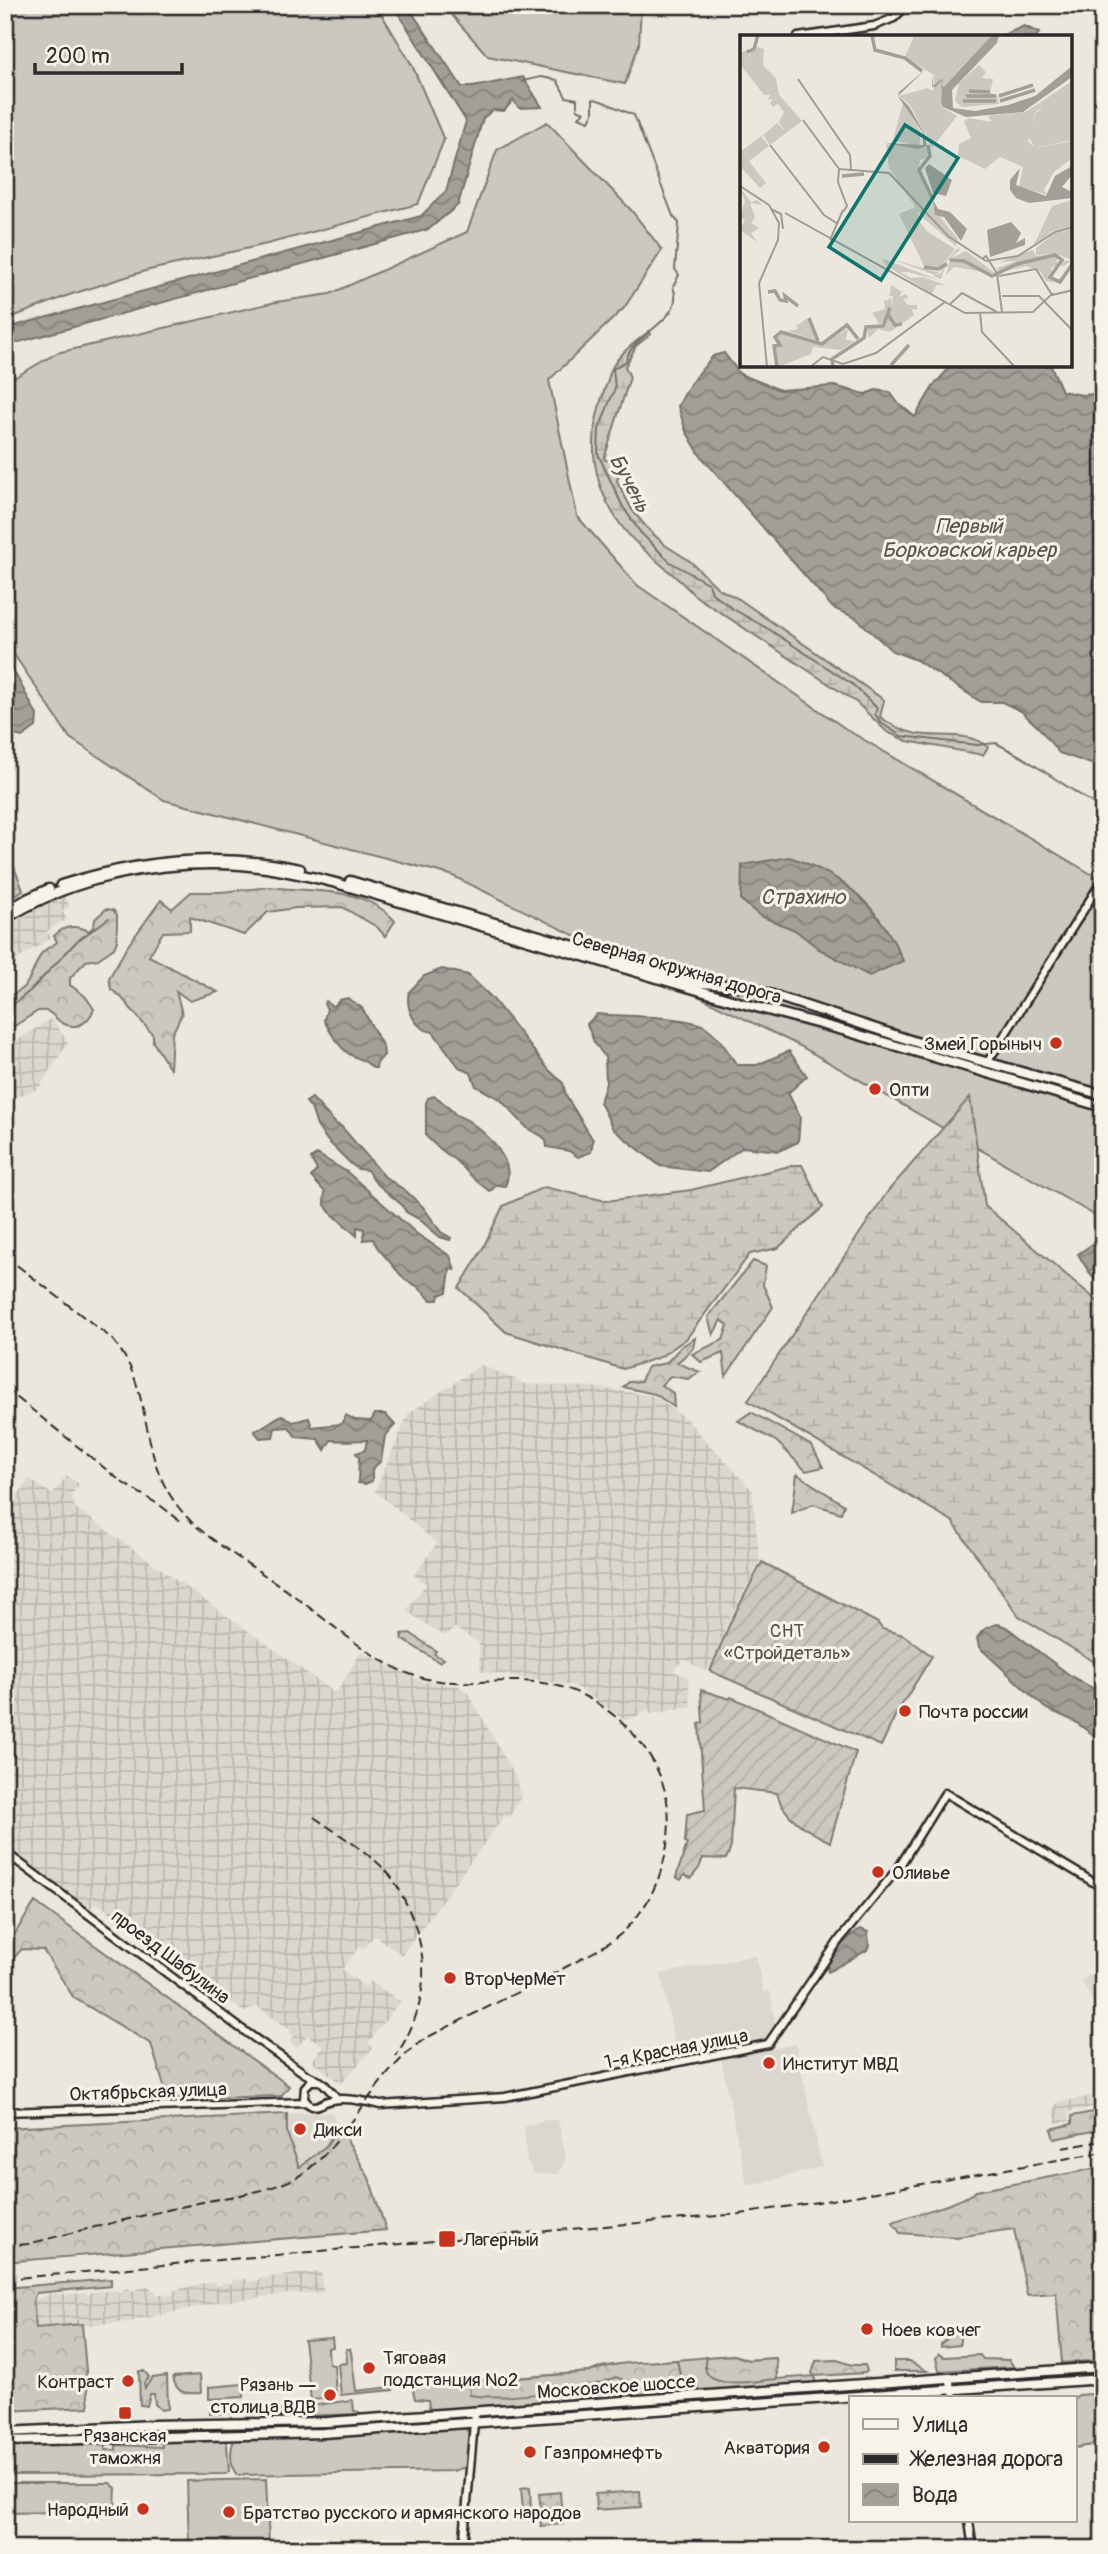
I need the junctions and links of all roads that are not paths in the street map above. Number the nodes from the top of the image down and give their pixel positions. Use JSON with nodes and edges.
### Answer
{"nodes":[{"id":1,"x":907,"y":5,"type":"edge"},
{"id":2,"x":812,"y":35,"type":"edge"},
{"id":3,"x":245,"y":863,"type":"junction"},
{"id":4,"x":1103,"y":879,"type":"edge"},
{"id":5,"x":5,"y":912,"type":"edge"},
{"id":6,"x":5,"y":919,"type":"edge"},
{"id":7,"x":748,"y":987,"type":"junction"},
{"id":8,"x":745,"y":1004,"type":"junction"},
{"id":9,"x":987,"y":1063,"type":"junction"},
{"id":10,"x":1103,"y":1095,"type":"edge"},
{"id":11,"x":1103,"y":1107,"type":"edge"},
{"id":12,"x":5,"y":1852,"type":"edge"},
{"id":13,"x":1103,"y":1888,"type":"edge"},
{"id":14,"x":304,"y":2073,"type":"junction"},
{"id":15,"x":320,"y":2081,"type":"junction"},
{"id":16,"x":307,"y":2083,"type":"junction"},
{"id":17,"x":328,"y":2090,"type":"junction"},
{"id":18,"x":304,"y":2098,"type":"junction"},
{"id":19,"x":340,"y":2100,"type":"junction"},
{"id":20,"x":326,"y":2101,"type":"junction"},
{"id":21,"x":5,"y":2112,"type":"edge"},
{"id":22,"x":1103,"y":2367,"type":"edge"},
{"id":23,"x":948,"y":2378,"type":"junction"},
{"id":24,"x":1103,"y":2379,"type":"edge"},
{"id":25,"x":953,"y":2394,"type":"edge"},
{"id":26,"x":920,"y":2396,"type":"edge"},
{"id":27,"x":849,"y":2400,"type":"edge"},
{"id":28,"x":475,"y":2411,"type":"junction"},
{"id":29,"x":474,"y":2423,"type":"junction"},
{"id":30,"x":5,"y":2432,"type":"edge"},
{"id":31,"x":5,"y":2441,"type":"edge"},
{"id":32,"x":969,"y":2522,"type":"edge"},
{"id":33,"x":463,"y":2549,"type":"edge"},
{"id":34,"x":973,"y":2549,"type":"edge"}],
"edges":[{"from":1,"to":2,"type":"street"},
{"from":3,"to":5,"type":"main road"},
{"from":3,"to":6,"type":"main road"},
{"from":3,"to":7,"type":"main road","name":"Северная окружная дорога"},
{"from":3,"to":8,"type":"main road","name":"Северная окружная дорога"},
{"from":4,"to":9,"type":"street"},
{"from":7,"to":8,"type":"main road"},
{"from":7,"to":9,"type":"main road","name":"Северная окружная дорога"},
{"from":8,"to":11,"type":"main road","name":"Северная окружная дорога"},
{"from":9,"to":10,"type":"main road","name":"Северная окружная дорога"},
{"from":12,"to":14,"type":"street","name":"проезд Шабулина"},
{"from":13,"to":19,"type":"street","name":"1-я Красная улица"},
{"from":14,"to":15,"type":"street","name":"проезд Шабулина"},
{"from":14,"to":16,"type":"street"},
{"from":15,"to":16,"type":"street"},
{"from":15,"to":17,"type":"street","name":"проезд Шабулина"},
{"from":16,"to":18,"type":"street"},
{"from":17,"to":19,"type":"street","name":"проезд Шабулина"},
{"from":17,"to":20,"type":"street"},
{"from":18,"to":20,"type":"street"},
{"from":18,"to":21,"type":"street","name":"Октябрьская улица"},
{"from":19,"to":20,"type":"street","name":"1-я Красная улица"},
{"from":22,"to":23,"type":"main road","name":"Московское шоссе"},
{"from":23,"to":25,"type":"street"},
{"from":23,"to":28,"type":"main road","name":"Московское шоссе"},
{"from":24,"to":25,"type":"main road","name":"Московское шоссе"},
{"from":25,"to":26,"type":"main road","name":"Московское шоссе"},
{"from":27,"to":29,"type":"main road","name":"Московское шоссе"},
{"from":28,"to":29,"type":"street"},
{"from":28,"to":30,"type":"main road","name":"Московское шоссе"},
{"from":29,"to":31,"type":"main road","name":"Московское шоссе"},
{"from":29,"to":33,"type":"street"},
{"from":32,"to":34,"type":"street"}]}
